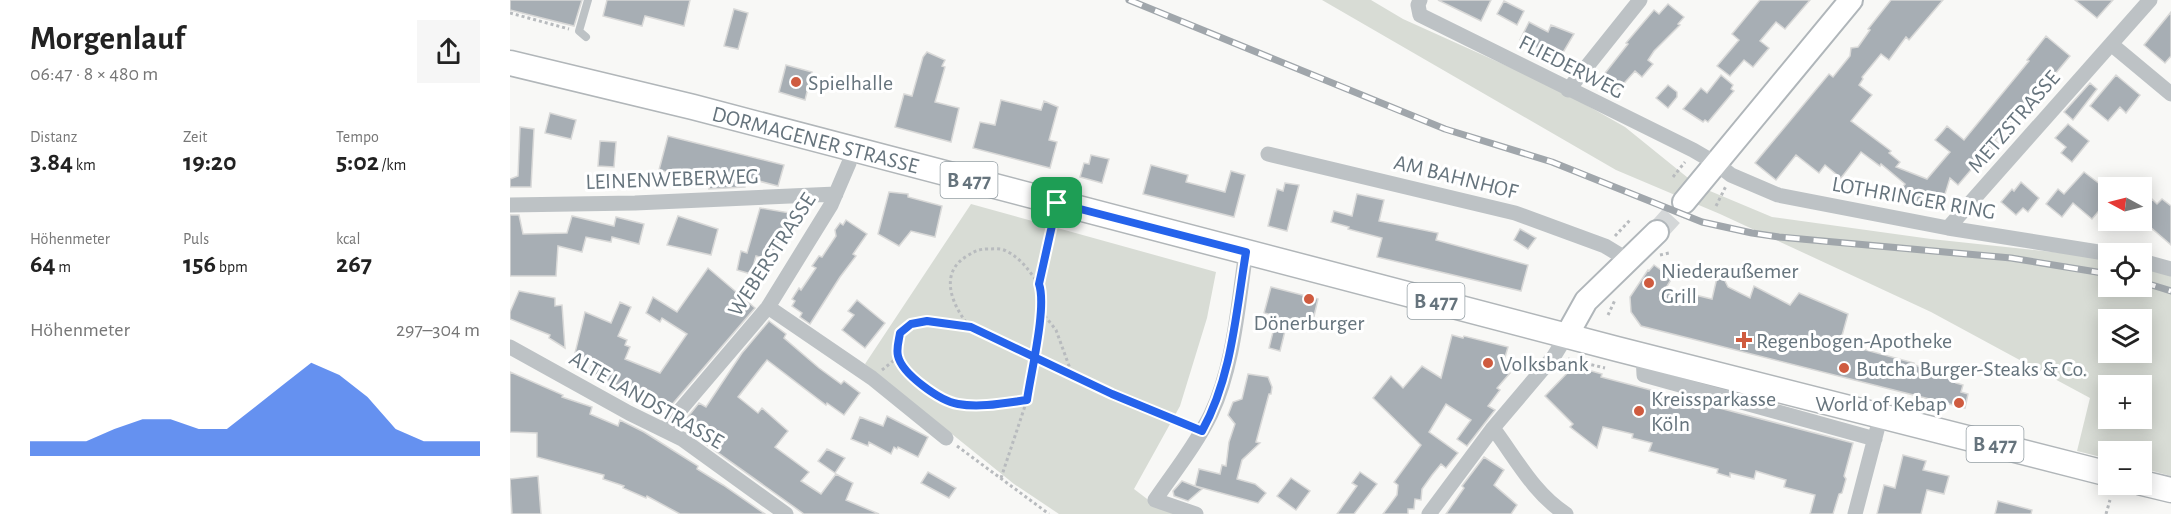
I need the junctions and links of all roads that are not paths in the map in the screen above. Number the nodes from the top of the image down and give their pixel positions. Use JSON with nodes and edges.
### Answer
{"nodes":[{"id":1,"x":588,"y":0,"type":"edge"},
{"id":2,"x":1420,"y":0,"type":"edge"},
{"id":3,"x":1640,"y":0,"type":"edge"},
{"id":4,"x":1851,"y":0,"type":"edge"},
{"id":5,"x":2150,"y":0,"type":"edge"},
{"id":6,"x":586,"y":37,"type":"dead end"},
{"id":7,"x":2110,"y":44,"type":"junction"},
{"id":8,"x":510,"y":63,"type":"edge"},
{"id":9,"x":1568,"y":90,"type":"junction"},
{"id":10,"x":2171,"y":94,"type":"edge"},
{"id":11,"x":852,"y":149,"type":"junction"},
{"id":12,"x":1268,"y":154,"type":"dead end"},
{"id":13,"x":1724,"y":169,"type":"junction"},
{"id":14,"x":836,"y":194,"type":"junction"},
{"id":15,"x":1684,"y":202,"type":"tunnel mouth"},
{"id":16,"x":510,"y":205,"type":"edge"},
{"id":17,"x":1948,"y":228,"type":"junction"},
{"id":18,"x":1657,"y":232,"type":"tunnel mouth"},
{"id":19,"x":1246,"y":252,"type":"junction"},
{"id":20,"x":2098,"y":252,"type":"edge"},
{"id":21,"x":1628,"y":260,"type":"junction"},
{"id":22,"x":2152,"y":264,"type":"edge"},
{"id":23,"x":2171,"y":269,"type":"edge"},
{"id":24,"x":768,"y":307,"type":"junction"},
{"id":25,"x":1567,"y":335,"type":"junction"},
{"id":26,"x":511,"y":347,"type":"edge"},
{"id":27,"x":1643,"y":356,"type":"junction"},
{"id":28,"x":1881,"y":415,"type":"junction"},
{"id":29,"x":1493,"y":428,"type":"junction"},
{"id":30,"x":664,"y":429,"type":"junction"},
{"id":31,"x":946,"y":438,"type":"road end"},
{"id":32,"x":1875,"y":439,"type":"junction"},
{"id":33,"x":2098,"y":471,"type":"edge"},
{"id":34,"x":2152,"y":485,"type":"edge"},
{"id":35,"x":2171,"y":490,"type":"edge"},
{"id":36,"x":786,"y":514,"type":"edge"},
{"id":37,"x":1196,"y":514,"type":"edge"},
{"id":38,"x":1429,"y":514,"type":"edge"},
{"id":39,"x":1566,"y":514,"type":"edge"},
{"id":40,"x":1855,"y":514,"type":"edge"}],
"edges":[{"from":1,"to":6,"type":"lane"},
{"from":2,"to":9,"type":"street","name":"FLIEDERWEG"},
{"from":3,"to":9,"type":"street"},
{"from":4,"to":13,"type":"main road"},
{"from":5,"to":7,"type":"street","name":"METZSTRASSE"},
{"from":7,"to":10,"type":"street"},
{"from":7,"to":17,"type":"street","name":"METZSTRASSE"},
{"from":8,"to":11,"type":"main road","name":"DORMAGENER STRASSE","number":"B 477"},
{"from":9,"to":13,"type":"street","name":"FLIEDERWEG"},
{"from":11,"to":14,"type":"street","name":"WEBERSTRASSE"},
{"from":11,"to":19,"type":"main road","name":"DORMAGENER STRASSE","number":"B 477"},
{"from":12,"to":21,"type":"street","name":"AM BAHNHOF"},
{"from":13,"to":15,"type":"main road"},
{"from":13,"to":17,"type":"street","name":"LOTHRINGER RING"},
{"from":14,"to":16,"type":"street","name":"LEINENWEBERWEG"},
{"from":14,"to":24,"type":"street","name":"WEBERSTRASSE"},
{"from":17,"to":20,"type":"street","name":"LOTHRINGER RING"},
{"from":18,"to":21,"type":"main road"},
{"from":19,"to":25,"type":"main road","name":"DORMAGENER STRASSE","number":"B 477"},
{"from":19,"to":37,"type":"street"},
{"from":21,"to":25,"type":"main road"},
{"from":22,"to":23,"type":"street"},
{"from":24,"to":30,"type":"street","name":"WEBERSTRASSE"},
{"from":24,"to":31,"type":"street"},
{"from":25,"to":27,"type":"main road","name":"DORMAGENER STRASSE","number":"B 477"},
{"from":25,"to":29,"type":"street"},
{"from":26,"to":30,"type":"street","name":"ALTE LANDSTRASSE"},
{"from":27,"to":28,"type":"main road","name":"DORMAGENER STRASSE","number":"B 477"},
{"from":27,"to":32,"type":"street"},
{"from":28,"to":32,"type":"street"},
{"from":28,"to":33,"type":"main road","name":"DORMAGENER STRASSE","number":"B 477"},
{"from":29,"to":38,"type":"street"},
{"from":29,"to":39,"type":"street"},
{"from":30,"to":36,"type":"street","name":"ALTE LANDSTRASSE"},
{"from":32,"to":40,"type":"street"},
{"from":34,"to":35,"type":"main road"}]}
